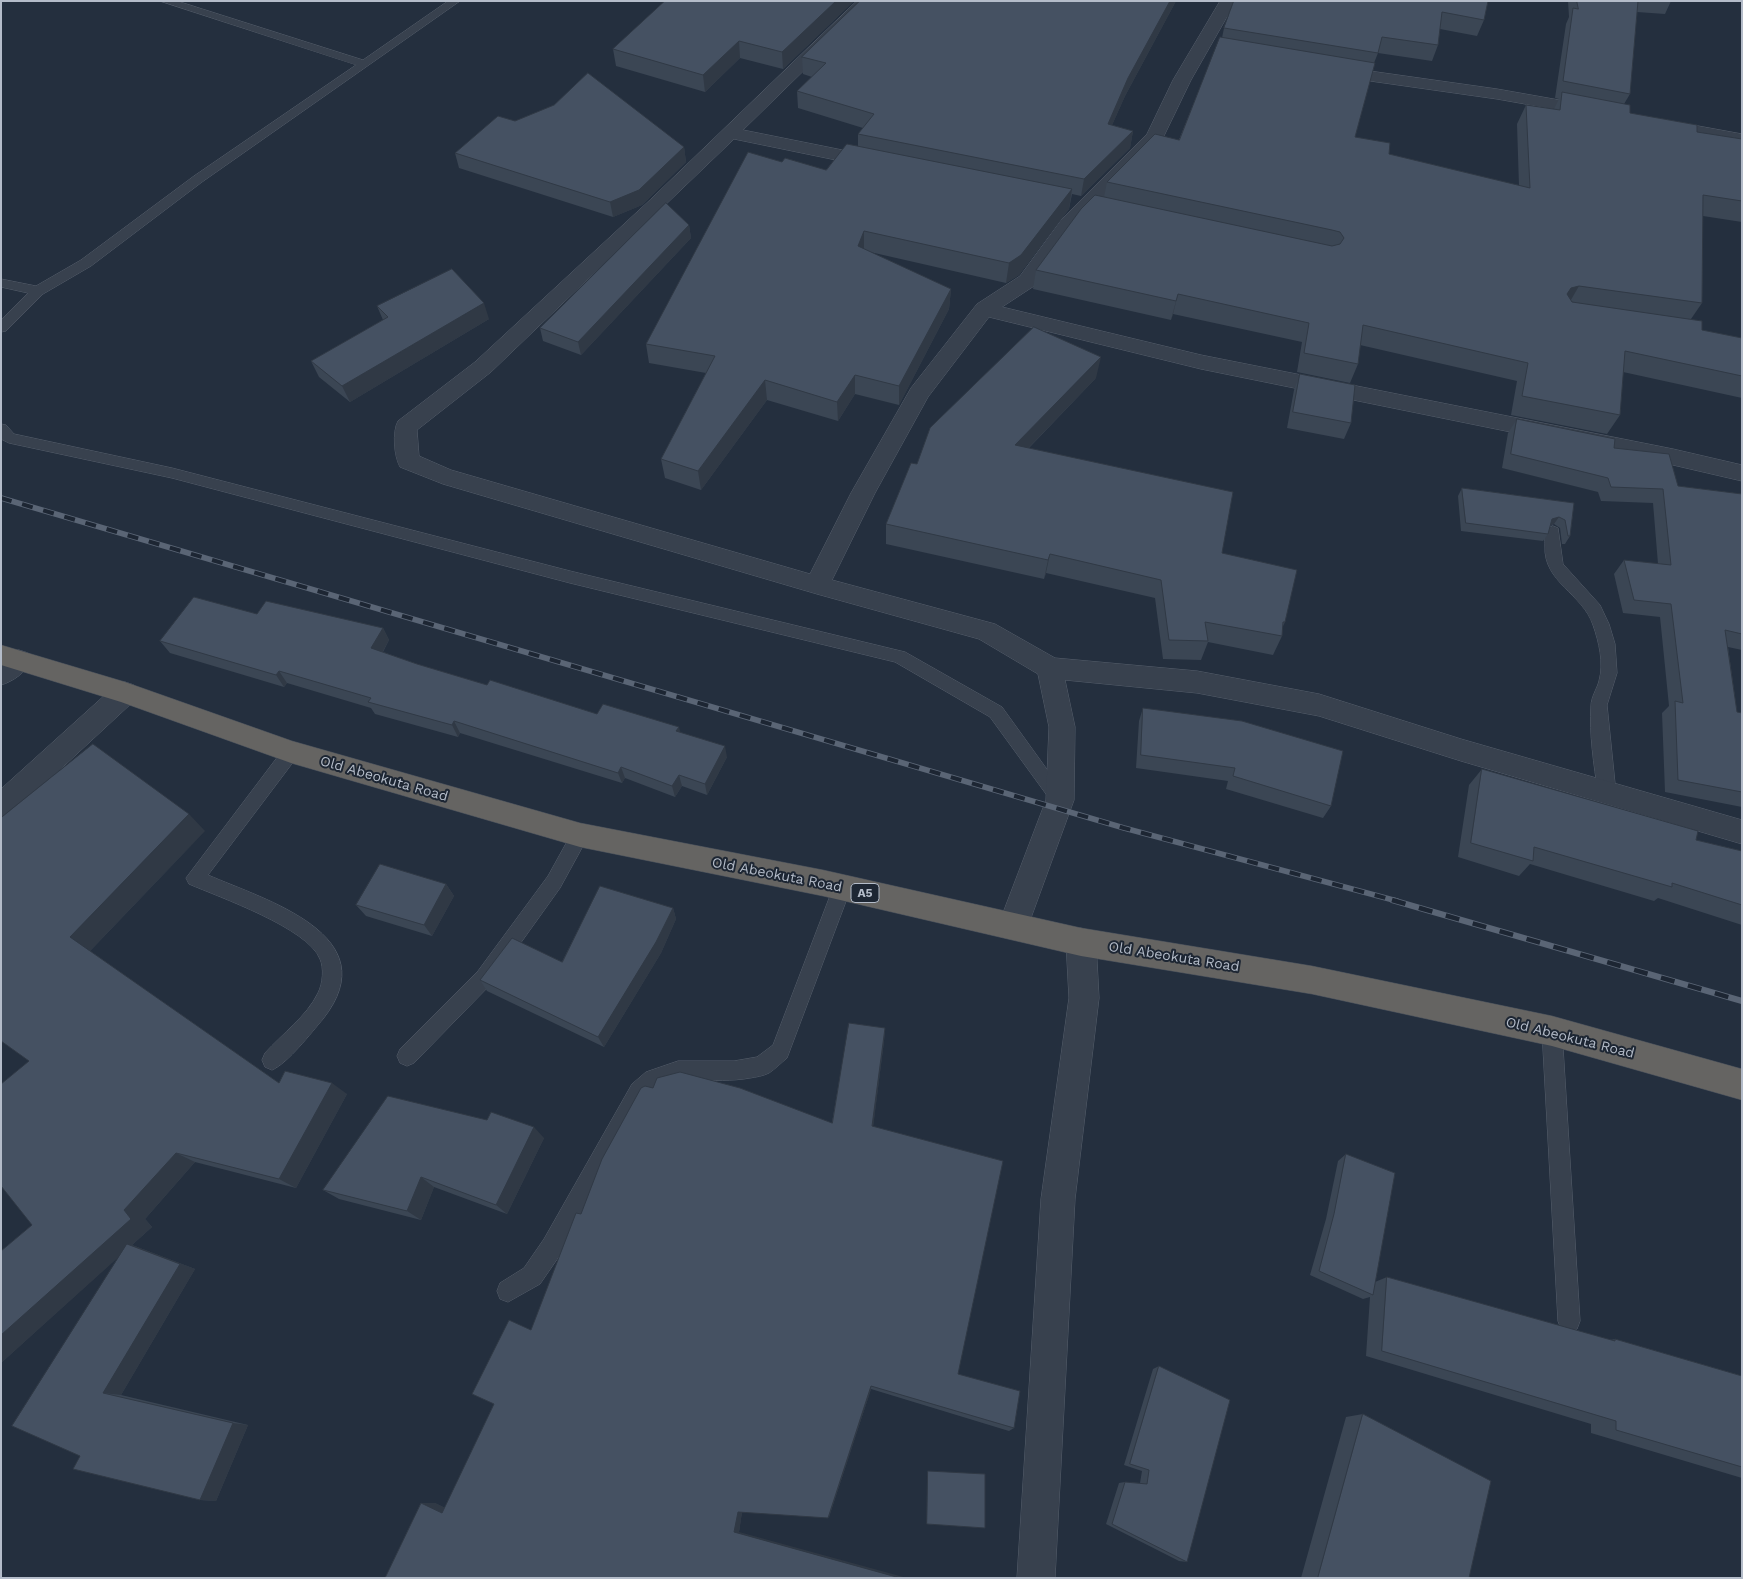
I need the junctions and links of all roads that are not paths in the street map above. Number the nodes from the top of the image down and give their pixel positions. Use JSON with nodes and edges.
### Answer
{"nodes":[{"id":1,"x":165,"y":1,"type":"edge"},
{"id":2,"x":455,"y":1,"type":"edge"},
{"id":3,"x":866,"y":1,"type":"edge"},
{"id":4,"x":1228,"y":1,"type":"edge"},
{"id":5,"x":1202,"y":47,"type":"junction"},
{"id":6,"x":1220,"y":50,"type":"edge"},
{"id":7,"x":366,"y":64,"type":"junction"},
{"id":8,"x":1322,"y":69,"type":"edge"},
{"id":9,"x":1609,"y":114,"type":"edge"},
{"id":10,"x":1647,"y":121,"type":"edge"},
{"id":11,"x":730,"y":133,"type":"junction"},
{"id":12,"x":1742,"y":140,"type":"edge"},
{"id":13,"x":894,"y":166,"type":"edge"},
{"id":14,"x":1066,"y":201,"type":"edge"},
{"id":15,"x":1097,"y":209,"type":"junction"},
{"id":16,"x":1,"y":283,"type":"edge"},
{"id":17,"x":38,"y":291,"type":"junction"},
{"id":18,"x":984,"y":310,"type":"junction"},
{"id":19,"x":1,"y":328,"type":"edge"},
{"id":20,"x":1,"y":428,"type":"edge"},
{"id":21,"x":1742,"y":473,"type":"edge"},
{"id":22,"x":1553,"y":532,"type":"edge"},
{"id":23,"x":817,"y":585,"type":"junction"},
{"id":24,"x":7,"y":663,"type":"edge"},
{"id":25,"x":1050,"y":668,"type":"junction"},
{"id":26,"x":124,"y":693,"type":"junction"},
{"id":27,"x":292,"y":752,"type":"junction"},
{"id":28,"x":1607,"y":792,"type":"junction"},
{"id":29,"x":1060,"y":800,"type":"junction"},
{"id":30,"x":1,"y":807,"type":"edge"},
{"id":31,"x":1742,"y":832,"type":"edge"},
{"id":32,"x":580,"y":835,"type":"junction"},
{"id":33,"x":842,"y":888,"type":"junction"},
{"id":34,"x":1013,"y":926,"type":"junction"},
{"id":35,"x":1081,"y":942,"type":"junction"},
{"id":36,"x":1552,"y":1031,"type":"junction"},
{"id":37,"x":407,"y":1056,"type":"dead end"},
{"id":38,"x":272,"y":1060,"type":"dead end"},
{"id":39,"x":1742,"y":1085,"type":"edge"},
{"id":40,"x":508,"y":1291,"type":"dead end"},
{"id":41,"x":1569,"y":1321,"type":"dead end"},
{"id":42,"x":1036,"y":1578,"type":"edge"}],
"edges":[{"from":1,"to":7,"type":"lane"},
{"from":2,"to":7,"type":"lane"},
{"from":3,"to":11,"type":"street"},
{"from":4,"to":5,"type":"street"},
{"from":5,"to":6,"type":"street"},
{"from":5,"to":15,"type":"street"},
{"from":7,"to":17,"type":"lane"},
{"from":8,"to":9,"type":"street"},
{"from":10,"to":12,"type":"street"},
{"from":11,"to":13,"type":"street"},
{"from":11,"to":23,"type":"street"},
{"from":14,"to":15,"type":"street"},
{"from":15,"to":18,"type":"street"},
{"from":16,"to":17,"type":"lane"},
{"from":17,"to":19,"type":"lane"},
{"from":18,"to":21,"type":"street"},
{"from":18,"to":23,"type":"street"},
{"from":20,"to":29,"type":"lane"},
{"from":22,"to":28,"type":"lane"},
{"from":23,"to":25,"type":"street"},
{"from":24,"to":26,"type":"highway","name":"Old Abeokuta Road","number":"A5"},
{"from":25,"to":28,"type":"street"},
{"from":25,"to":29,"type":"street"},
{"from":26,"to":27,"type":"highway","name":"Old Abeokuta Road","number":"A5"},
{"from":26,"to":30,"type":"street"},
{"from":27,"to":32,"type":"highway","name":"Old Abeokuta Road","number":"A5"},
{"from":27,"to":38,"type":"lane"},
{"from":28,"to":31,"type":"street"},
{"from":29,"to":34,"type":"street"},
{"from":32,"to":33,"type":"highway","name":"Old Abeokuta Road","number":"A5"},
{"from":32,"to":37,"type":"lane"},
{"from":33,"to":34,"type":"highway","name":"Old Abeokuta Road","number":"A5"},
{"from":33,"to":40,"type":"lane"},
{"from":34,"to":35,"type":"highway","name":"Old Abeokuta Road","number":"A5"},
{"from":35,"to":36,"type":"highway","name":"Old Abeokuta Road","number":"A5"},
{"from":35,"to":42,"type":"street"},
{"from":36,"to":39,"type":"highway","name":"Old Abeokuta Road","number":"A5"},
{"from":36,"to":41,"type":"lane"}]}
